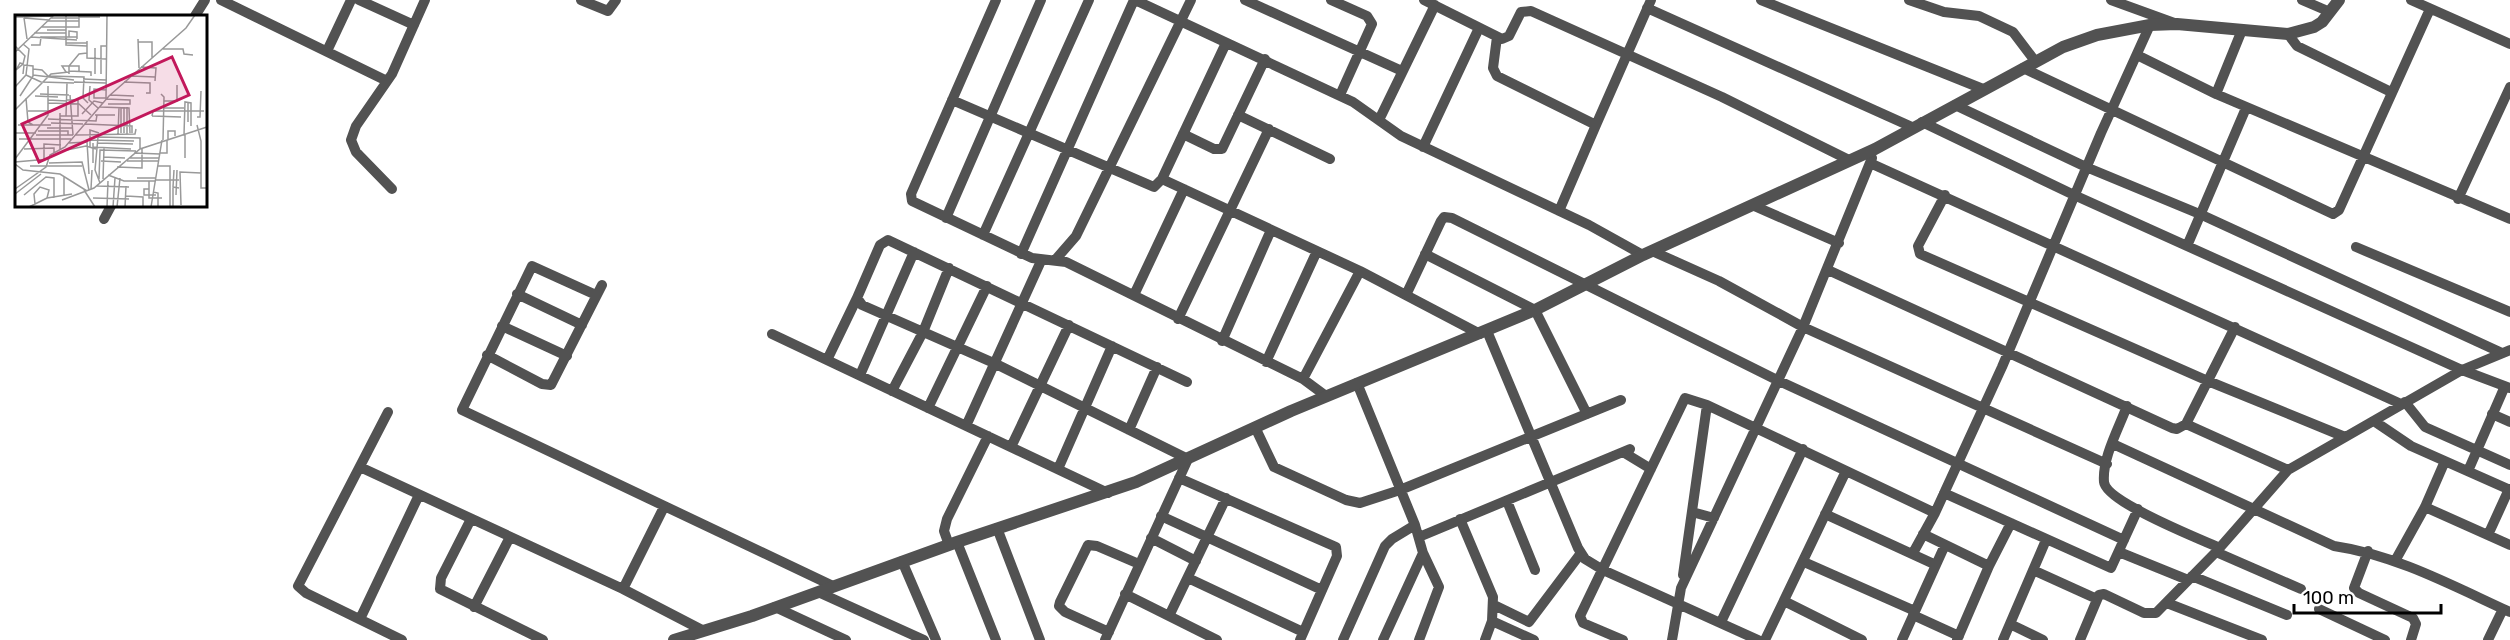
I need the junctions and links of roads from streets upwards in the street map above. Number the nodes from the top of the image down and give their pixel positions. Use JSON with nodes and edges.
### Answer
{"nodes":[{"id":1,"x":205,"y":0,"type":"edge"},
{"id":2,"x":221,"y":0,"type":"edge"},
{"id":3,"x":351,"y":0,"type":"edge"},
{"id":4,"x":359,"y":0,"type":"edge"},
{"id":5,"x":425,"y":0,"type":"edge"},
{"id":6,"x":581,"y":0,"type":"edge"},
{"id":7,"x":616,"y":0,"type":"edge"},
{"id":8,"x":996,"y":0,"type":"edge"},
{"id":9,"x":1041,"y":0,"type":"edge"},
{"id":10,"x":1089,"y":0,"type":"edge"},
{"id":11,"x":1135,"y":0,"type":"edge"},
{"id":12,"x":1191,"y":0,"type":"edge"},
{"id":13,"x":1245,"y":0,"type":"edge"},
{"id":14,"x":1331,"y":0,"type":"edge"},
{"id":15,"x":1523,"y":0,"type":"edge"},
{"id":16,"x":1761,"y":0,"type":"edge"},
{"id":17,"x":1909,"y":0,"type":"edge"},
{"id":18,"x":2111,"y":0,"type":"edge"},
{"id":19,"x":2302,"y":0,"type":"edge"},
{"id":20,"x":2338,"y":0,"type":"edge"},
{"id":21,"x":2411,"y":0,"type":"edge"},
{"id":22,"x":1429,"y":3,"type":"edge"},
{"id":23,"x":1649,"y":4,"type":"edge"},
{"id":24,"x":1782,"y":4,"type":"edge"},
{"id":25,"x":2430,"y":9,"type":"junction"},
{"id":26,"x":2330,"y":12,"type":"junction"},
{"id":27,"x":196,"y":15,"type":"edge"},
{"id":28,"x":1518,"y":16,"type":"junction"},
{"id":29,"x":1180,"y":23,"type":"junction"},
{"id":30,"x":2177,"y":24,"type":"junction"},
{"id":31,"x":414,"y":25,"type":"junction"},
{"id":32,"x":2150,"y":25,"type":"junction"},
{"id":33,"x":1479,"y":28,"type":"junction"},
{"id":34,"x":2242,"y":30,"type":"junction"},
{"id":35,"x":2288,"y":34,"type":"junction"},
{"id":36,"x":1497,"y":37,"type":"junction"},
{"id":37,"x":1226,"y":43,"type":"junction"},
{"id":38,"x":2510,"y":44,"type":"edge"},
{"id":39,"x":327,"y":51,"type":"junction"},
{"id":40,"x":1360,"y":52,"type":"junction"},
{"id":41,"x":2137,"y":55,"type":"junction"},
{"id":42,"x":1627,"y":56,"type":"junction"},
{"id":43,"x":1264,"y":59,"type":"junction"},
{"id":44,"x":2035,"y":61,"type":"junction"},
{"id":45,"x":2023,"y":68,"type":"junction"},
{"id":46,"x":1402,"y":71,"type":"junction"},
{"id":47,"x":387,"y":81,"type":"junction"},
{"id":48,"x":2510,"y":87,"type":"edge"},
{"id":49,"x":1983,"y":89,"type":"junction"},
{"id":50,"x":2391,"y":92,"type":"junction"},
{"id":51,"x":2216,"y":94,"type":"junction"},
{"id":52,"x":1340,"y":95,"type":"junction"},
{"id":53,"x":952,"y":100,"type":"junction"},
{"id":54,"x":1955,"y":105,"type":"junction"},
{"id":55,"x":2246,"y":108,"type":"junction"},
{"id":56,"x":2111,"y":110,"type":"junction"},
{"id":57,"x":1238,"y":115,"type":"junction"},
{"id":58,"x":989,"y":117,"type":"junction"},
{"id":59,"x":1379,"y":120,"type":"junction"},
{"id":60,"x":1596,"y":124,"type":"junction"},
{"id":61,"x":1917,"y":124,"type":"junction"},
{"id":62,"x":1269,"y":129,"type":"junction"},
{"id":63,"x":1027,"y":134,"type":"junction"},
{"id":64,"x":1183,"y":134,"type":"junction"},
{"id":65,"x":1423,"y":147,"type":"junction"},
{"id":66,"x":1069,"y":149,"type":"junction"},
{"id":67,"x":1875,"y":149,"type":"junction"},
{"id":68,"x":2362,"y":158,"type":"junction"},
{"id":69,"x":1330,"y":159,"type":"dead end"},
{"id":70,"x":1850,"y":160,"type":"junction"},
{"id":71,"x":1870,"y":163,"type":"junction"},
{"id":72,"x":2223,"y":164,"type":"junction"},
{"id":73,"x":2086,"y":167,"type":"junction"},
{"id":74,"x":1109,"y":169,"type":"junction"},
{"id":75,"x":1162,"y":178,"type":"junction"},
{"id":76,"x":392,"y":189,"type":"dead end"},
{"id":77,"x":1184,"y":189,"type":"junction"},
{"id":78,"x":1945,"y":195,"type":"junction"},
{"id":79,"x":2074,"y":195,"type":"junction"},
{"id":80,"x":2458,"y":199,"type":"junction"},
{"id":81,"x":1752,"y":205,"type":"junction"},
{"id":82,"x":110,"y":207,"type":"edge"},
{"id":83,"x":1229,"y":211,"type":"junction"},
{"id":84,"x":1559,"y":211,"type":"junction"},
{"id":85,"x":2202,"y":215,"type":"junction"},
{"id":86,"x":946,"y":218,"type":"junction"},
{"id":87,"x":104,"y":219,"type":"dead end"},
{"id":88,"x":2510,"y":219,"type":"edge"},
{"id":89,"x":1271,"y":230,"type":"junction"},
{"id":90,"x":983,"y":235,"type":"junction"},
{"id":91,"x":1839,"y":243,"type":"junction"},
{"id":92,"x":2053,"y":246,"type":"junction"},
{"id":93,"x":2187,"y":246,"type":"junction"},
{"id":94,"x":2355,"y":247,"type":"dead end"},
{"id":95,"x":1317,"y":251,"type":"junction"},
{"id":96,"x":914,"y":252,"type":"junction"},
{"id":97,"x":1647,"y":253,"type":"junction"},
{"id":98,"x":1021,"y":254,"type":"junction"},
{"id":99,"x":1425,"y":254,"type":"junction"},
{"id":100,"x":1056,"y":259,"type":"junction"},
{"id":101,"x":1041,"y":261,"type":"junction"},
{"id":102,"x":949,"y":268,"type":"junction"},
{"id":103,"x":1828,"y":270,"type":"junction"},
{"id":104,"x":1360,"y":271,"type":"junction"},
{"id":105,"x":1585,"y":283,"type":"junction"},
{"id":106,"x":987,"y":286,"type":"junction"},
{"id":107,"x":517,"y":294,"type":"junction"},
{"id":108,"x":1134,"y":295,"type":"junction"},
{"id":109,"x":1406,"y":295,"type":"junction"},
{"id":110,"x":856,"y":298,"type":"junction"},
{"id":111,"x":2030,"y":300,"type":"junction"},
{"id":112,"x":1023,"y":303,"type":"junction"},
{"id":113,"x":1535,"y":310,"type":"junction"},
{"id":114,"x":2510,"y":312,"type":"edge"},
{"id":115,"x":887,"y":316,"type":"junction"},
{"id":116,"x":1178,"y":319,"type":"junction"},
{"id":117,"x":582,"y":325,"type":"junction"},
{"id":118,"x":1069,"y":325,"type":"junction"},
{"id":119,"x":502,"y":326,"type":"junction"},
{"id":120,"x":1803,"y":327,"type":"junction"},
{"id":121,"x":2235,"y":327,"type":"junction"},
{"id":122,"x":923,"y":332,"type":"junction"},
{"id":123,"x":1484,"y":332,"type":"junction"},
{"id":124,"x":772,"y":334,"type":"dead end"},
{"id":125,"x":1222,"y":341,"type":"junction"},
{"id":126,"x":1112,"y":346,"type":"junction"},
{"id":127,"x":958,"y":347,"type":"junction"},
{"id":128,"x":2506,"y":351,"type":"edge"},
{"id":129,"x":2007,"y":354,"type":"junction"},
{"id":130,"x":487,"y":355,"type":"junction"},
{"id":131,"x":567,"y":356,"type":"junction"},
{"id":132,"x":827,"y":360,"type":"junction"},
{"id":133,"x":1266,"y":362,"type":"junction"},
{"id":134,"x":996,"y":364,"type":"junction"},
{"id":135,"x":1157,"y":367,"type":"junction"},
{"id":136,"x":2462,"y":370,"type":"junction"},
{"id":137,"x":860,"y":375,"type":"junction"},
{"id":138,"x":1303,"y":379,"type":"junction"},
{"id":139,"x":1778,"y":380,"type":"junction"},
{"id":140,"x":2208,"y":381,"type":"junction"},
{"id":141,"x":1187,"y":382,"type":"dead end"},
{"id":142,"x":1357,"y":383,"type":"junction"},
{"id":143,"x":1040,"y":386,"type":"junction"},
{"id":144,"x":2507,"y":387,"type":"edge"},
{"id":145,"x":892,"y":391,"type":"junction"},
{"id":146,"x":1326,"y":396,"type":"junction"},
{"id":147,"x":1621,"y":400,"type":"dead end"},
{"id":148,"x":2403,"y":403,"type":"junction"},
{"id":149,"x":1707,"y":405,"type":"junction"},
{"id":150,"x":2127,"y":406,"type":"junction"},
{"id":151,"x":928,"y":408,"type":"junction"},
{"id":152,"x":1084,"y":408,"type":"junction"},
{"id":153,"x":1982,"y":409,"type":"junction"},
{"id":154,"x":388,"y":412,"type":"dead end"},
{"id":155,"x":1587,"y":414,"type":"junction"},
{"id":156,"x":2492,"y":414,"type":"junction"},
{"id":157,"x":2374,"y":421,"type":"junction"},
{"id":158,"x":2510,"y":422,"type":"edge"},
{"id":159,"x":2186,"y":424,"type":"junction"},
{"id":160,"x":966,"y":426,"type":"junction"},
{"id":161,"x":1255,"y":427,"type":"junction"},
{"id":162,"x":1754,"y":427,"type":"junction"},
{"id":163,"x":1129,"y":430,"type":"junction"},
{"id":164,"x":1532,"y":435,"type":"junction"},
{"id":165,"x":988,"y":436,"type":"junction"},
{"id":166,"x":2345,"y":437,"type":"junction"},
{"id":167,"x":2113,"y":444,"type":"junction"},
{"id":168,"x":1011,"y":447,"type":"junction"},
{"id":169,"x":1803,"y":449,"type":"junction"},
{"id":170,"x":2476,"y":450,"type":"junction"},
{"id":171,"x":1188,"y":459,"type":"junction"},
{"id":172,"x":1958,"y":461,"type":"junction"},
{"id":173,"x":2445,"y":461,"type":"junction"},
{"id":174,"x":2107,"y":464,"type":"junction"},
{"id":175,"x":2510,"y":465,"type":"edge"},
{"id":176,"x":360,"y":467,"type":"junction"},
{"id":177,"x":1058,"y":469,"type":"junction"},
{"id":178,"x":1651,"y":469,"type":"junction"},
{"id":179,"x":2288,"y":470,"type":"junction"},
{"id":180,"x":1846,"y":471,"type":"junction"},
{"id":181,"x":2468,"y":471,"type":"junction"},
{"id":182,"x":1179,"y":478,"type":"junction"},
{"id":183,"x":1551,"y":482,"type":"junction"},
{"id":184,"x":2509,"y":489,"type":"edge"},
{"id":185,"x":1400,"y":490,"type":"junction"},
{"id":186,"x":1108,"y":493,"type":"junction"},
{"id":187,"x":1944,"y":493,"type":"junction"},
{"id":188,"x":419,"y":495,"type":"junction"},
{"id":189,"x":1226,"y":498,"type":"junction"},
{"id":190,"x":1507,"y":501,"type":"junction"},
{"id":191,"x":664,"y":507,"type":"junction"},
{"id":192,"x":2425,"y":507,"type":"junction"},
{"id":193,"x":2138,"y":509,"type":"junction"},
{"id":194,"x":2252,"y":509,"type":"junction"},
{"id":195,"x":1692,"y":512,"type":"junction"},
{"id":196,"x":1935,"y":513,"type":"junction"},
{"id":197,"x":1825,"y":514,"type":"junction"},
{"id":198,"x":1161,"y":516,"type":"junction"},
{"id":199,"x":1714,"y":518,"type":"junction"},
{"id":200,"x":471,"y":519,"type":"junction"},
{"id":201,"x":1460,"y":519,"type":"junction"},
{"id":202,"x":2011,"y":523,"type":"junction"},
{"id":203,"x":1415,"y":525,"type":"junction"},
{"id":204,"x":997,"y":528,"type":"junction"},
{"id":205,"x":1923,"y":534,"type":"junction"},
{"id":206,"x":2488,"y":535,"type":"junction"},
{"id":207,"x":510,"y":537,"type":"junction"},
{"id":208,"x":1207,"y":537,"type":"junction"},
{"id":209,"x":1419,"y":537,"type":"junction"},
{"id":210,"x":1151,"y":538,"type":"junction"},
{"id":211,"x":2046,"y":540,"type":"junction"},
{"id":212,"x":2124,"y":540,"type":"junction"},
{"id":213,"x":953,"y":543,"type":"junction"},
{"id":214,"x":1945,"y":545,"type":"junction"},
{"id":215,"x":2510,"y":545,"type":"edge"},
{"id":216,"x":2218,"y":550,"type":"junction"},
{"id":217,"x":2368,"y":551,"type":"junction"},
{"id":218,"x":2119,"y":552,"type":"junction"},
{"id":219,"x":1423,"y":553,"type":"junction"},
{"id":220,"x":1581,"y":553,"type":"junction"},
{"id":221,"x":1912,"y":553,"type":"junction"},
{"id":222,"x":902,"y":561,"type":"junction"},
{"id":223,"x":1196,"y":561,"type":"junction"},
{"id":224,"x":2395,"y":561,"type":"junction"},
{"id":225,"x":1804,"y":562,"type":"junction"},
{"id":226,"x":1139,"y":564,"type":"junction"},
{"id":227,"x":1936,"y":565,"type":"junction"},
{"id":228,"x":1989,"y":566,"type":"junction"},
{"id":229,"x":1535,"y":570,"type":"dead end"},
{"id":230,"x":1603,"y":570,"type":"junction"},
{"id":231,"x":2033,"y":570,"type":"junction"},
{"id":232,"x":1188,"y":578,"type":"junction"},
{"id":233,"x":2190,"y":578,"type":"junction"},
{"id":234,"x":832,"y":586,"type":"junction"},
{"id":235,"x":1681,"y":588,"type":"junction"},
{"id":236,"x":623,"y":589,"type":"junction"},
{"id":237,"x":2301,"y":589,"type":"dead end"},
{"id":238,"x":1322,"y":590,"type":"junction"},
{"id":239,"x":818,"y":592,"type":"junction"},
{"id":240,"x":1125,"y":594,"type":"junction"},
{"id":241,"x":2097,"y":599,"type":"junction"},
{"id":242,"x":1784,"y":601,"type":"junction"},
{"id":243,"x":1677,"y":602,"type":"junction"},
{"id":244,"x":2167,"y":603,"type":"junction"},
{"id":245,"x":1494,"y":605,"type":"junction"},
{"id":246,"x":474,"y":607,"type":"junction"},
{"id":247,"x":775,"y":607,"type":"junction"},
{"id":248,"x":2319,"y":609,"type":"dead end"},
{"id":249,"x":2506,"y":611,"type":"edge"},
{"id":250,"x":1914,"y":613,"type":"junction"},
{"id":251,"x":2287,"y":615,"type":"dead end"},
{"id":252,"x":1169,"y":616,"type":"junction"},
{"id":253,"x":360,"y":619,"type":"junction"},
{"id":254,"x":1492,"y":621,"type":"junction"},
{"id":255,"x":1720,"y":622,"type":"junction"},
{"id":256,"x":2010,"y":624,"type":"junction"},
{"id":257,"x":704,"y":632,"type":"junction"},
{"id":258,"x":1302,"y":636,"type":"edge"},
{"id":259,"x":1107,"y":638,"type":"edge"},
{"id":260,"x":1958,"y":638,"type":"edge"},
{"id":261,"x":402,"y":640,"type":"edge"},
{"id":262,"x":543,"y":640,"type":"edge"},
{"id":263,"x":674,"y":640,"type":"edge"},
{"id":264,"x":846,"y":640,"type":"edge"},
{"id":265,"x":924,"y":640,"type":"edge"},
{"id":266,"x":936,"y":640,"type":"edge"},
{"id":267,"x":996,"y":640,"type":"edge"},
{"id":268,"x":1040,"y":640,"type":"edge"},
{"id":269,"x":1217,"y":640,"type":"edge"},
{"id":270,"x":1343,"y":640,"type":"edge"},
{"id":271,"x":1383,"y":640,"type":"edge"},
{"id":272,"x":1419,"y":640,"type":"edge"},
{"id":273,"x":1485,"y":640,"type":"edge"},
{"id":274,"x":1534,"y":640,"type":"edge"},
{"id":275,"x":1623,"y":640,"type":"edge"},
{"id":276,"x":1672,"y":640,"type":"edge"},
{"id":277,"x":1758,"y":640,"type":"edge"},
{"id":278,"x":1765,"y":640,"type":"edge"},
{"id":279,"x":1862,"y":640,"type":"edge"},
{"id":280,"x":1902,"y":640,"type":"edge"},
{"id":281,"x":2003,"y":640,"type":"edge"},
{"id":282,"x":2043,"y":640,"type":"edge"},
{"id":283,"x":2080,"y":640,"type":"edge"},
{"id":284,"x":2262,"y":640,"type":"edge"},
{"id":285,"x":2385,"y":640,"type":"edge"},
{"id":286,"x":2412,"y":640,"type":"edge"},
{"id":287,"x":2488,"y":640,"type":"edge"}],
"edges":[{"from":1,"to":27,"type":"street"},
{"from":2,"to":39,"type":"street"},
{"from":3,"to":39,"type":"street"},
{"from":4,"to":31,"type":"street"},
{"from":5,"to":31,"type":"street"},
{"from":6,"to":7,"type":"street"},
{"from":8,"to":53,"type":"street"},
{"from":9,"to":58,"type":"street"},
{"from":10,"to":63,"type":"street"},
{"from":11,"to":29,"type":"street"},
{"from":11,"to":66,"type":"street"},
{"from":12,"to":29,"type":"street"},
{"from":13,"to":40,"type":"street"},
{"from":14,"to":40,"type":"street"},
{"from":15,"to":28,"type":"street"},
{"from":16,"to":24,"type":"street"},
{"from":17,"to":44,"type":"street"},
{"from":18,"to":30,"type":"street"},
{"from":19,"to":26,"type":"street"},
{"from":20,"to":26,"type":"street"},
{"from":21,"to":25,"type":"street"},
{"from":22,"to":33,"type":"street"},
{"from":22,"to":46,"type":"street"},
{"from":23,"to":42,"type":"street"},
{"from":23,"to":61,"type":"street"},
{"from":24,"to":49,"type":"street"},
{"from":25,"to":38,"type":"street"},
{"from":25,"to":50,"type":"street"},
{"from":26,"to":35,"type":"street"},
{"from":28,"to":36,"type":"street"},
{"from":28,"to":42,"type":"street"},
{"from":29,"to":37,"type":"street"},
{"from":29,"to":74,"type":"street"},
{"from":30,"to":32,"type":"street"},
{"from":30,"to":34,"type":"street"},
{"from":31,"to":47,"type":"street"},
{"from":32,"to":41,"type":"street"},
{"from":32,"to":44,"type":"street"},
{"from":33,"to":36,"type":"street"},
{"from":33,"to":65,"type":"street"},
{"from":34,"to":35,"type":"street"},
{"from":34,"to":51,"type":"street"},
{"from":35,"to":50,"type":"street"},
{"from":36,"to":60,"type":"street"},
{"from":37,"to":43,"type":"street"},
{"from":37,"to":64,"type":"street"},
{"from":39,"to":47,"type":"street"},
{"from":40,"to":46,"type":"street"},
{"from":40,"to":52,"type":"street"},
{"from":41,"to":51,"type":"street"},
{"from":41,"to":56,"type":"street"},
{"from":42,"to":60,"type":"street"},
{"from":42,"to":70,"type":"street"},
{"from":43,"to":52,"type":"street"},
{"from":43,"to":57,"type":"street"},
{"from":44,"to":45,"type":"street"},
{"from":45,"to":49,"type":"street"},
{"from":45,"to":56,"type":"street"},
{"from":46,"to":59,"type":"street"},
{"from":47,"to":76,"type":"street"},
{"from":48,"to":80,"type":"street"},
{"from":49,"to":54,"type":"street"},
{"from":50,"to":68,"type":"street"},
{"from":51,"to":55,"type":"street"},
{"from":52,"to":59,"type":"street"},
{"from":53,"to":58,"type":"street"},
{"from":53,"to":86,"type":"street"},
{"from":54,"to":61,"type":"street"},
{"from":54,"to":73,"type":"street"},
{"from":55,"to":68,"type":"street"},
{"from":55,"to":72,"type":"street"},
{"from":56,"to":72,"type":"street"},
{"from":56,"to":73,"type":"street"},
{"from":57,"to":62,"type":"street"},
{"from":57,"to":64,"type":"street"},
{"from":58,"to":63,"type":"street"},
{"from":58,"to":86,"type":"street"},
{"from":59,"to":65,"type":"street"},
{"from":60,"to":84,"type":"street"},
{"from":61,"to":67,"type":"street"},
{"from":61,"to":79,"type":"street"},
{"from":62,"to":69,"type":"street"},
{"from":62,"to":83,"type":"street"},
{"from":63,"to":66,"type":"street"},
{"from":63,"to":90,"type":"street"},
{"from":64,"to":75,"type":"street"},
{"from":65,"to":84,"type":"street"},
{"from":66,"to":74,"type":"street"},
{"from":66,"to":98,"type":"street"},
{"from":67,"to":70,"type":"street"},
{"from":67,"to":71,"type":"street"},
{"from":68,"to":72,"type":"street"},
{"from":68,"to":80,"type":"street"},
{"from":70,"to":81,"type":"street"},
{"from":71,"to":78,"type":"street"},
{"from":71,"to":91,"type":"street"},
{"from":72,"to":85,"type":"street"},
{"from":73,"to":79,"type":"street"},
{"from":73,"to":85,"type":"street"},
{"from":74,"to":75,"type":"street"},
{"from":74,"to":100,"type":"street"},
{"from":75,"to":77,"type":"street"},
{"from":77,"to":83,"type":"street"},
{"from":77,"to":108,"type":"street"},
{"from":78,"to":92,"type":"street"},
{"from":78,"to":111,"type":"street"},
{"from":79,"to":92,"type":"street"},
{"from":79,"to":93,"type":"street"},
{"from":80,"to":88,"type":"street"},
{"from":81,"to":91,"type":"street"},
{"from":81,"to":97,"type":"street"},
{"from":82,"to":87,"type":"street"},
{"from":83,"to":89,"type":"street"},
{"from":83,"to":116,"type":"street"},
{"from":84,"to":97,"type":"street"},
{"from":85,"to":93,"type":"street"},
{"from":85,"to":128,"type":"street"},
{"from":86,"to":90,"type":"street"},
{"from":89,"to":95,"type":"street"},
{"from":89,"to":125,"type":"street"},
{"from":90,"to":98,"type":"street"},
{"from":91,"to":103,"type":"street"},
{"from":92,"to":111,"type":"street"},
{"from":92,"to":121,"type":"street"},
{"from":93,"to":136,"type":"street"},
{"from":94,"to":114,"type":"street"},
{"from":95,"to":104,"type":"street"},
{"from":95,"to":133,"type":"street"},
{"from":96,"to":102,"type":"street"},
{"from":96,"to":110,"type":"street"},
{"from":96,"to":115,"type":"street"},
{"from":97,"to":105,"type":"street"},
{"from":97,"to":120,"type":"street"},
{"from":98,"to":101,"type":"street"},
{"from":99,"to":105,"type":"street"},
{"from":99,"to":109,"type":"street"},
{"from":99,"to":113,"type":"street"},
{"from":100,"to":101,"type":"street"},
{"from":100,"to":108,"type":"street"},
{"from":101,"to":112,"type":"street"},
{"from":102,"to":106,"type":"street"},
{"from":102,"to":122,"type":"street"},
{"from":103,"to":120,"type":"street"},
{"from":103,"to":129,"type":"street"},
{"from":104,"to":109,"type":"street"},
{"from":104,"to":138,"type":"street"},
{"from":105,"to":113,"type":"street"},
{"from":105,"to":139,"type":"street"},
{"from":106,"to":112,"type":"street"},
{"from":106,"to":127,"type":"street"},
{"from":107,"to":117,"type":"street"},
{"from":107,"to":117,"type":"street"},
{"from":107,"to":119,"type":"street"},
{"from":108,"to":116,"type":"street"},
{"from":109,"to":123,"type":"street"},
{"from":110,"to":115,"type":"street"},
{"from":110,"to":132,"type":"street"},
{"from":111,"to":129,"type":"street"},
{"from":111,"to":140,"type":"street"},
{"from":112,"to":118,"type":"street"},
{"from":112,"to":134,"type":"street"},
{"from":113,"to":123,"type":"street"},
{"from":113,"to":155,"type":"street"},
{"from":115,"to":122,"type":"street"},
{"from":115,"to":137,"type":"street"},
{"from":116,"to":125,"type":"street"},
{"from":117,"to":131,"type":"street"},
{"from":118,"to":126,"type":"street"},
{"from":118,"to":143,"type":"street"},
{"from":119,"to":130,"type":"street"},
{"from":119,"to":131,"type":"street"},
{"from":120,"to":139,"type":"street"},
{"from":120,"to":153,"type":"street"},
{"from":121,"to":140,"type":"street"},
{"from":121,"to":148,"type":"street"},
{"from":122,"to":127,"type":"street"},
{"from":122,"to":145,"type":"street"},
{"from":123,"to":142,"type":"street"},
{"from":123,"to":164,"type":"street"},
{"from":124,"to":132,"type":"street"},
{"from":125,"to":133,"type":"street"},
{"from":126,"to":135,"type":"street"},
{"from":126,"to":152,"type":"street"},
{"from":127,"to":134,"type":"street"},
{"from":127,"to":151,"type":"street"},
{"from":128,"to":136,"type":"street"},
{"from":129,"to":150,"type":"street"},
{"from":129,"to":153,"type":"street"},
{"from":130,"to":131,"type":"street"},
{"from":130,"to":191,"type":"street"},
{"from":132,"to":137,"type":"street"},
{"from":133,"to":138,"type":"street"},
{"from":134,"to":143,"type":"street"},
{"from":134,"to":160,"type":"street"},
{"from":135,"to":141,"type":"street"},
{"from":135,"to":163,"type":"street"},
{"from":136,"to":144,"type":"street"},
{"from":136,"to":148,"type":"street"},
{"from":137,"to":145,"type":"street"},
{"from":138,"to":146,"type":"street"},
{"from":139,"to":162,"type":"street"},
{"from":139,"to":172,"type":"street"},
{"from":140,"to":159,"type":"street"},
{"from":140,"to":166,"type":"street"},
{"from":142,"to":146,"type":"street"},
{"from":142,"to":185,"type":"street"},
{"from":143,"to":152,"type":"street"},
{"from":143,"to":168,"type":"street"},
{"from":144,"to":156,"type":"street"},
{"from":145,"to":151,"type":"street"},
{"from":146,"to":161,"type":"street"},
{"from":147,"to":155,"type":"street"},
{"from":148,"to":157,"type":"street"},
{"from":148,"to":170,"type":"street"},
{"from":149,"to":162,"type":"street"},
{"from":149,"to":178,"type":"street"},
{"from":149,"to":195,"type":"street"},
{"from":150,"to":159,"type":"street"},
{"from":150,"to":167,"type":"street"},
{"from":151,"to":160,"type":"street"},
{"from":152,"to":163,"type":"street"},
{"from":152,"to":177,"type":"street"},
{"from":153,"to":172,"type":"street"},
{"from":153,"to":174,"type":"street"},
{"from":154,"to":176,"type":"street"},
{"from":155,"to":164,"type":"street"},
{"from":156,"to":158,"type":"street"},
{"from":156,"to":170,"type":"street"},
{"from":157,"to":166,"type":"street"},
{"from":157,"to":173,"type":"street"},
{"from":159,"to":179,"type":"street"},
{"from":160,"to":165,"type":"street"},
{"from":161,"to":171,"type":"street"},
{"from":161,"to":185,"type":"street"},
{"from":162,"to":169,"type":"street"},
{"from":162,"to":199,"type":"street"},
{"from":163,"to":171,"type":"street"},
{"from":164,"to":183,"type":"street"},
{"from":164,"to":185,"type":"street"},
{"from":165,"to":168,"type":"street"},
{"from":165,"to":213,"type":"street"},
{"from":166,"to":179,"type":"street"},
{"from":167,"to":174,"type":"street"},
{"from":167,"to":194,"type":"street"},
{"from":168,"to":177,"type":"street"},
{"from":169,"to":180,"type":"street"},
{"from":169,"to":255,"type":"street"},
{"from":170,"to":175,"type":"street"},
{"from":170,"to":181,"type":"street"},
{"from":171,"to":182,"type":"street"},
{"from":171,"to":186,"type":"street"},
{"from":172,"to":187,"type":"street"},
{"from":172,"to":212,"type":"street"},
{"from":173,"to":181,"type":"street"},
{"from":173,"to":192,"type":"street"},
{"from":174,"to":193,"type":"street"},
{"from":176,"to":188,"type":"street"},
{"from":176,"to":253,"type":"street"},
{"from":177,"to":186,"type":"street"},
{"from":178,"to":183,"type":"street"},
{"from":178,"to":230,"type":"street"},
{"from":179,"to":194,"type":"street"},
{"from":180,"to":196,"type":"street"},
{"from":180,"to":197,"type":"street"},
{"from":181,"to":184,"type":"street"},
{"from":182,"to":189,"type":"street"},
{"from":182,"to":198,"type":"street"},
{"from":183,"to":190,"type":"street"},
{"from":183,"to":220,"type":"street"},
{"from":184,"to":206,"type":"street"},
{"from":185,"to":203,"type":"street"},
{"from":186,"to":204,"type":"street"},
{"from":187,"to":196,"type":"street"},
{"from":187,"to":202,"type":"street"},
{"from":188,"to":200,"type":"street"},
{"from":188,"to":253,"type":"street"},
{"from":189,"to":208,"type":"street"},
{"from":189,"to":238,"type":"street"},
{"from":190,"to":201,"type":"street"},
{"from":190,"to":229,"type":"street"},
{"from":191,"to":234,"type":"street"},
{"from":191,"to":236,"type":"street"},
{"from":192,"to":206,"type":"street"},
{"from":192,"to":224,"type":"street"},
{"from":193,"to":212,"type":"street"},
{"from":193,"to":216,"type":"street"},
{"from":194,"to":216,"type":"street"},
{"from":194,"to":217,"type":"street"},
{"from":195,"to":199,"type":"street"},
{"from":195,"to":235,"type":"street"},
{"from":196,"to":205,"type":"street"},
{"from":197,"to":221,"type":"street"},
{"from":197,"to":225,"type":"street"},
{"from":198,"to":208,"type":"street"},
{"from":198,"to":210,"type":"street"},
{"from":199,"to":235,"type":"street"},
{"from":200,"to":207,"type":"street"},
{"from":200,"to":246,"type":"street"},
{"from":201,"to":209,"type":"street"},
{"from":201,"to":245,"type":"street"},
{"from":202,"to":211,"type":"street"},
{"from":202,"to":228,"type":"street"},
{"from":203,"to":209,"type":"street"},
{"from":203,"to":270,"type":"street"},
{"from":204,"to":213,"type":"street"},
{"from":204,"to":268,"type":"street"},
{"from":205,"to":214,"type":"street"},
{"from":205,"to":221,"type":"street"},
{"from":206,"to":215,"type":"street"},
{"from":207,"to":236,"type":"street"},
{"from":207,"to":246,"type":"street"},
{"from":208,"to":223,"type":"street"},
{"from":208,"to":238,"type":"street"},
{"from":209,"to":219,"type":"street"},
{"from":210,"to":223,"type":"street"},
{"from":210,"to":226,"type":"street"},
{"from":211,"to":218,"type":"street"},
{"from":211,"to":231,"type":"street"},
{"from":212,"to":218,"type":"street"},
{"from":213,"to":222,"type":"street"},
{"from":213,"to":267,"type":"street"},
{"from":214,"to":227,"type":"street"},
{"from":214,"to":228,"type":"street"},
{"from":216,"to":233,"type":"street"},
{"from":216,"to":237,"type":"street"},
{"from":217,"to":224,"type":"street"},
{"from":217,"to":286,"type":"street"},
{"from":218,"to":233,"type":"street"},
{"from":219,"to":271,"type":"street"},
{"from":219,"to":272,"type":"street"},
{"from":220,"to":230,"type":"street"},
{"from":220,"to":245,"type":"street"},
{"from":221,"to":227,"type":"street"},
{"from":222,"to":234,"type":"street"},
{"from":222,"to":266,"type":"street"},
{"from":223,"to":232,"type":"street"},
{"from":224,"to":249,"type":"street"},
{"from":225,"to":242,"type":"street"},
{"from":225,"to":250,"type":"street"},
{"from":226,"to":240,"type":"street"},
{"from":226,"to":259,"type":"street"},
{"from":227,"to":250,"type":"street"},
{"from":228,"to":260,"type":"street"},
{"from":230,"to":243,"type":"street"},
{"from":230,"to":275,"type":"street"},
{"from":231,"to":241,"type":"street"},
{"from":231,"to":256,"type":"street"},
{"from":232,"to":252,"type":"street"},
{"from":232,"to":258,"type":"street"},
{"from":233,"to":244,"type":"street"},
{"from":233,"to":251,"type":"street"},
{"from":234,"to":239,"type":"street"},
{"from":235,"to":243,"type":"street"},
{"from":236,"to":257,"type":"street"},
{"from":238,"to":258,"type":"street"},
{"from":239,"to":247,"type":"street"},
{"from":239,"to":265,"type":"street"},
{"from":240,"to":252,"type":"street"},
{"from":240,"to":259,"type":"street"},
{"from":241,"to":244,"type":"street"},
{"from":241,"to":283,"type":"street"},
{"from":242,"to":278,"type":"street"},
{"from":242,"to":279,"type":"street"},
{"from":243,"to":255,"type":"street"},
{"from":243,"to":276,"type":"street"},
{"from":244,"to":284,"type":"street"},
{"from":245,"to":254,"type":"street"},
{"from":246,"to":262,"type":"street"},
{"from":247,"to":257,"type":"street"},
{"from":247,"to":264,"type":"street"},
{"from":248,"to":285,"type":"street"},
{"from":249,"to":287,"type":"street"},
{"from":250,"to":260,"type":"street"},
{"from":250,"to":280,"type":"street"},
{"from":252,"to":269,"type":"street"},
{"from":253,"to":261,"type":"street"},
{"from":254,"to":273,"type":"street"},
{"from":254,"to":274,"type":"street"},
{"from":255,"to":277,"type":"street"},
{"from":256,"to":281,"type":"street"},
{"from":256,"to":282,"type":"street"},
{"from":257,"to":263,"type":"street"}]}
